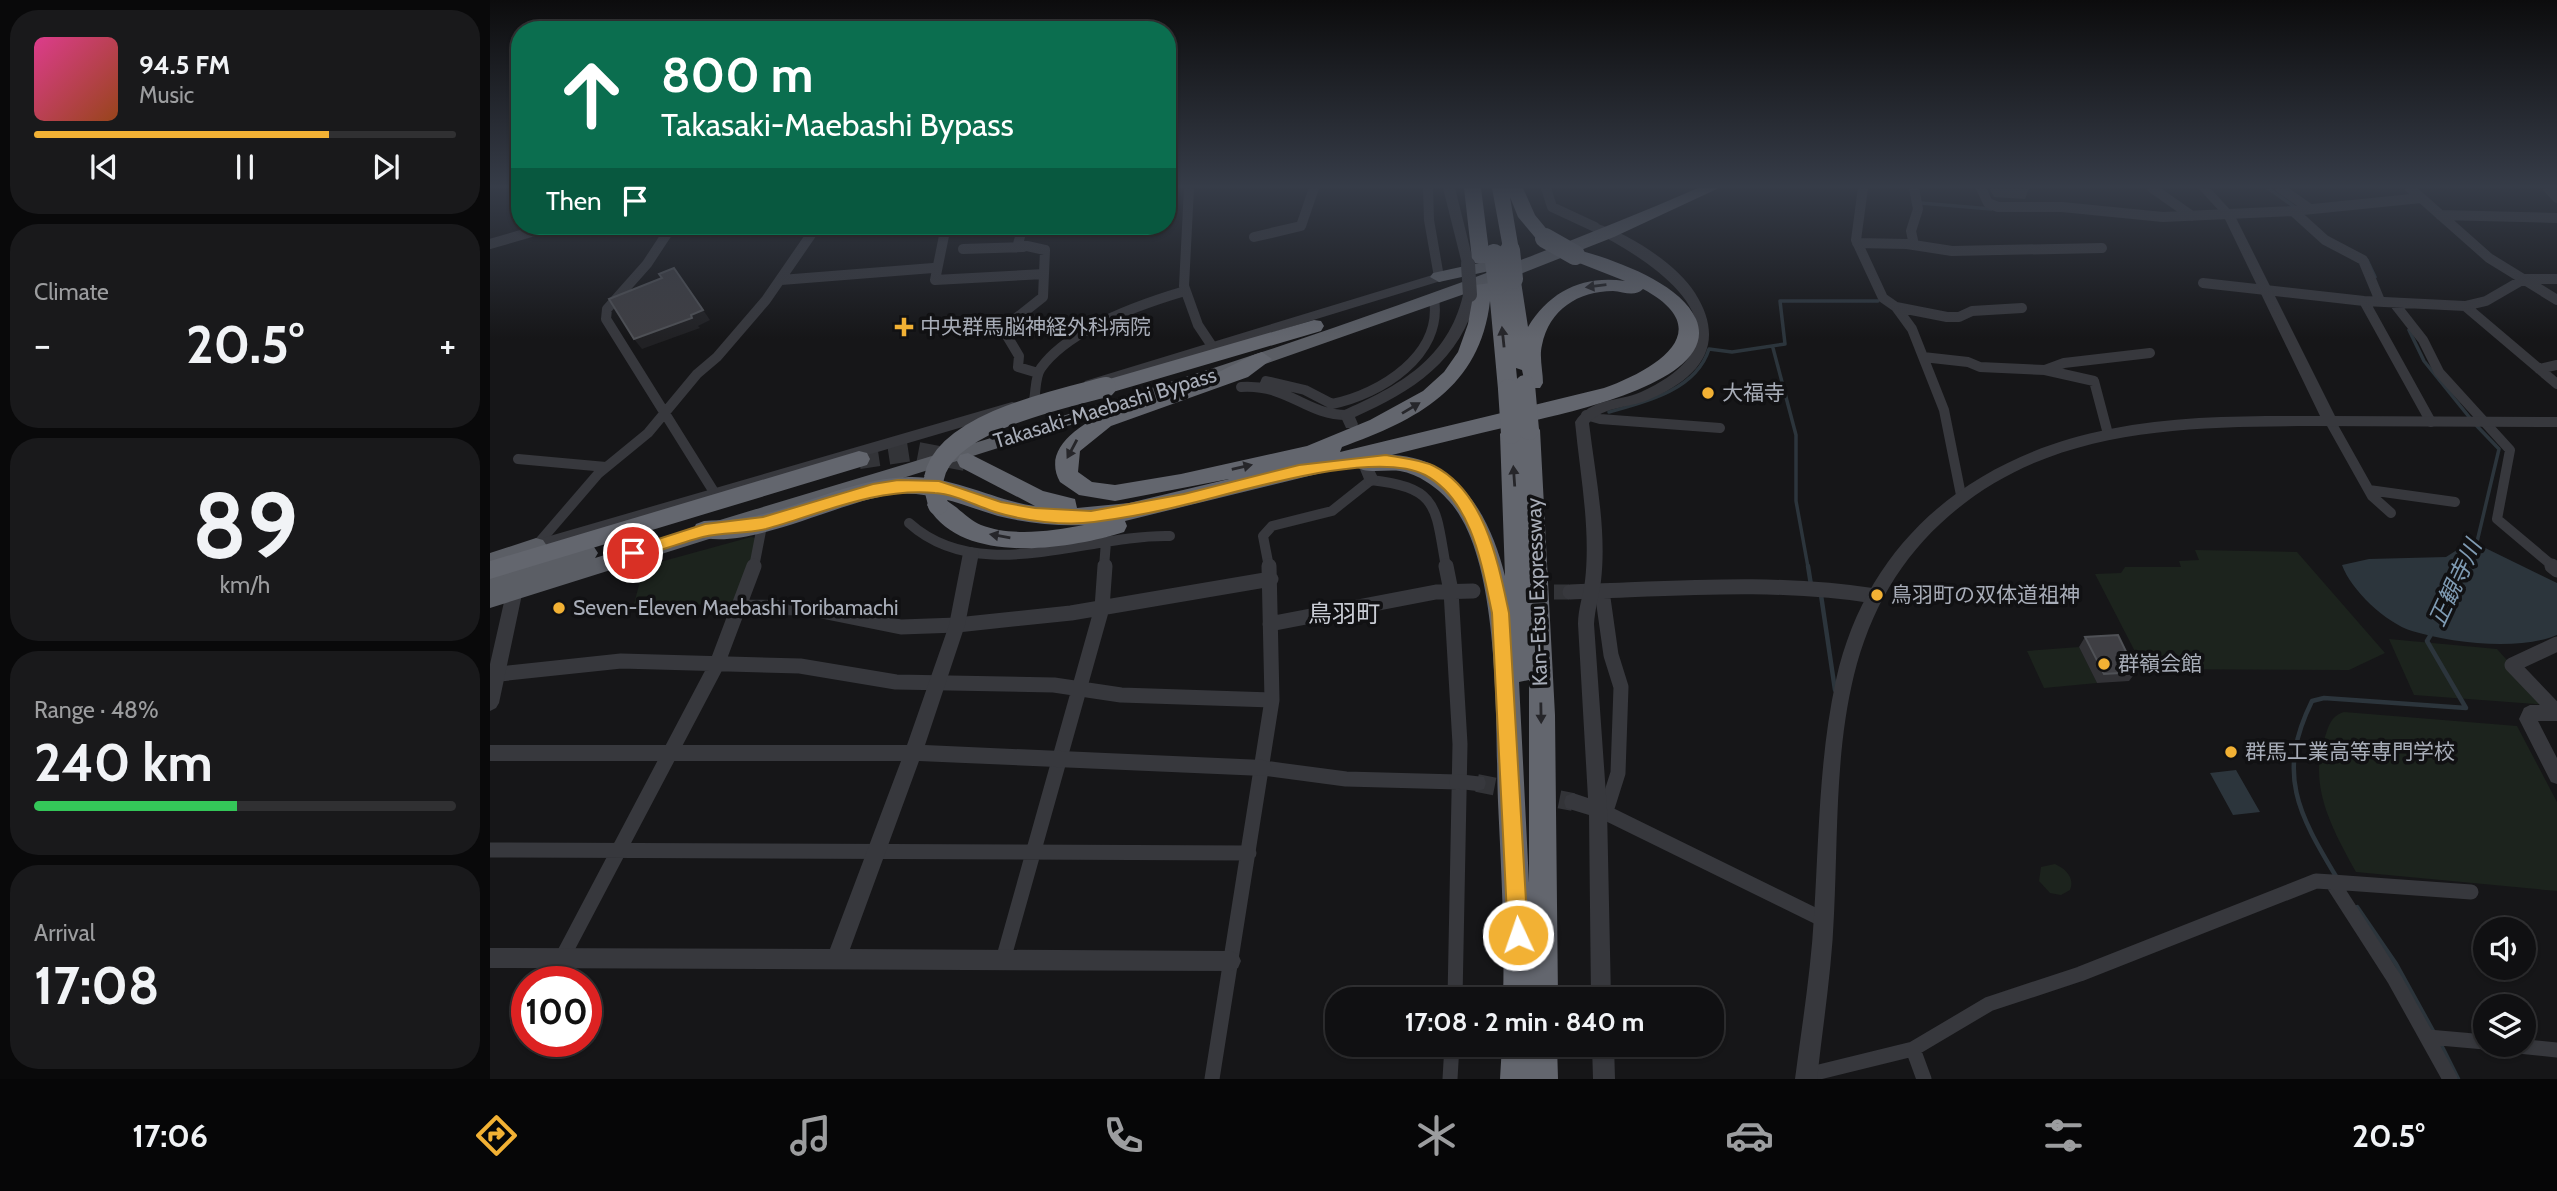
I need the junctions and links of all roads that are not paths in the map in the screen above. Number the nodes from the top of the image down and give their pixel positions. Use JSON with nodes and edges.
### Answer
{"nodes":[{"id":1,"x":509,"y":238,"type":"edge"},
{"id":2,"x":664,"y":238,"type":"edge"},
{"id":3,"x":809,"y":238,"type":"edge"},
{"id":4,"x":944,"y":238,"type":"edge"},
{"id":5,"x":1019,"y":238,"type":"edge"},
{"id":6,"x":1187,"y":238,"type":"edge"},
{"id":7,"x":1432,"y":238,"type":"edge"},
{"id":8,"x":1475,"y":238,"type":"edge"},
{"id":9,"x":1484,"y":238,"type":"edge"},
{"id":10,"x":1488,"y":238,"type":"edge"},
{"id":11,"x":1495,"y":238,"type":"edge"},
{"id":12,"x":1546,"y":238,"type":"edge"},
{"id":13,"x":1580,"y":238,"type":"edge"},
{"id":14,"x":1582,"y":238,"type":"edge"},
{"id":15,"x":1617,"y":238,"type":"edge"},
{"id":16,"x":1858,"y":238,"type":"edge"},
{"id":17,"x":1912,"y":238,"type":"edge"},
{"id":18,"x":2239,"y":238,"type":"edge"},
{"id":19,"x":2323,"y":238,"type":"edge"},
{"id":20,"x":2467,"y":238,"type":"edge"},
{"id":21,"x":1857,"y":243,"type":"junction"},
{"id":22,"x":490,"y":244,"type":"edge"},
{"id":23,"x":1914,"y":246,"type":"junction"},
{"id":24,"x":1023,"y":247,"type":"junction"},
{"id":25,"x":2102,"y":248,"type":"dead end"},
{"id":26,"x":962,"y":249,"type":"dead end"},
{"id":27,"x":933,"y":268,"type":"junction"},
{"id":28,"x":1492,"y":271,"type":"junction"},
{"id":29,"x":1044,"y":274,"type":"junction"},
{"id":30,"x":1439,"y":277,"type":"junction"},
{"id":31,"x":2524,"y":279,"type":"junction"},
{"id":32,"x":2557,"y":279,"type":"edge"},
{"id":33,"x":781,"y":280,"type":"junction"},
{"id":34,"x":2203,"y":283,"type":"dead end"},
{"id":35,"x":2262,"y":288,"type":"junction"},
{"id":36,"x":1185,"y":291,"type":"junction"},
{"id":37,"x":1434,"y":299,"type":"junction"},
{"id":38,"x":2364,"y":300,"type":"junction"},
{"id":39,"x":2557,"y":300,"type":"edge"},
{"id":40,"x":2380,"y":301,"type":"junction"},
{"id":41,"x":2394,"y":303,"type":"junction"},
{"id":42,"x":2465,"y":306,"type":"junction"},
{"id":43,"x":1896,"y":307,"type":"junction"},
{"id":44,"x":2022,"y":308,"type":"dead end"},
{"id":45,"x":1314,"y":326,"type":"junction"},
{"id":46,"x":1212,"y":346,"type":"junction"},
{"id":47,"x":2150,"y":353,"type":"dead end"},
{"id":48,"x":1923,"y":357,"type":"junction"},
{"id":49,"x":1262,"y":359,"type":"junction"},
{"id":50,"x":2557,"y":365,"type":"edge"},
{"id":51,"x":2539,"y":369,"type":"junction"},
{"id":52,"x":2045,"y":370,"type":"junction"},
{"id":53,"x":1038,"y":373,"type":"junction"},
{"id":54,"x":1402,"y":379,"type":"junction"},
{"id":55,"x":2557,"y":384,"type":"edge"},
{"id":56,"x":1264,"y":386,"type":"junction"},
{"id":57,"x":1522,"y":386,"type":"junction"},
{"id":58,"x":1241,"y":387,"type":"dead end"},
{"id":59,"x":1034,"y":400,"type":"junction"},
{"id":60,"x":666,"y":411,"type":"junction"},
{"id":61,"x":1586,"y":415,"type":"junction"},
{"id":62,"x":1349,"y":420,"type":"joint"},
{"id":63,"x":2330,"y":421,"type":"junction"},
{"id":64,"x":2431,"y":422,"type":"junction"},
{"id":65,"x":2486,"y":422,"type":"junction"},
{"id":66,"x":2554,"y":424,"type":"edge"},
{"id":67,"x":1720,"y":428,"type":"dead end"},
{"id":68,"x":1526,"y":430,"type":"junction"},
{"id":69,"x":2108,"y":433,"type":"junction"},
{"id":70,"x":518,"y":459,"type":"dead end"},
{"id":71,"x":859,"y":459,"type":"tunnel mouth"},
{"id":72,"x":968,"y":461,"type":"tunnel mouth"},
{"id":73,"x":1301,"y":462,"type":"junction"},
{"id":74,"x":606,"y":467,"type":"junction"},
{"id":75,"x":2369,"y":490,"type":"junction"},
{"id":76,"x":1182,"y":491,"type":"junction"},
{"id":77,"x":714,"y":492,"type":"junction"},
{"id":78,"x":1961,"y":495,"type":"junction"},
{"id":79,"x":2455,"y":502,"type":"dead end"},
{"id":80,"x":2390,"y":513,"type":"dead end"},
{"id":81,"x":909,"y":523,"type":"dead end"},
{"id":82,"x":705,"y":530,"type":"junction"},
{"id":83,"x":761,"y":531,"type":"dead end"},
{"id":84,"x":1170,"y":536,"type":"dead end"},
{"id":85,"x":1106,"y":542,"type":"junction"},
{"id":86,"x":971,"y":553,"type":"junction"},
{"id":87,"x":490,"y":561,"type":"edge"},
{"id":88,"x":524,"y":568,"type":"junction"},
{"id":89,"x":490,"y":570,"type":"edge"},
{"id":90,"x":2557,"y":570,"type":"edge"},
{"id":91,"x":1271,"y":579,"type":"junction"},
{"id":92,"x":490,"y":583,"type":"edge"},
{"id":93,"x":1451,"y":591,"type":"junction"},
{"id":94,"x":1473,"y":592,"type":"dead end"},
{"id":95,"x":1570,"y":592,"type":"tunnel mouth"},
{"id":96,"x":1596,"y":592,"type":"junction"},
{"id":97,"x":1875,"y":596,"type":"junction"},
{"id":98,"x":490,"y":599,"type":"edge"},
{"id":99,"x":739,"y":607,"type":"junction"},
{"id":100,"x":1102,"y":608,"type":"junction"},
{"id":101,"x":1270,"y":624,"type":"junction"},
{"id":102,"x":957,"y":625,"type":"junction"},
{"id":103,"x":2557,"y":644,"type":"edge"},
{"id":104,"x":717,"y":664,"type":"junction"},
{"id":105,"x":493,"y":675,"type":"edge"},
{"id":106,"x":939,"y":684,"type":"junction"},
{"id":107,"x":1081,"y":687,"type":"junction"},
{"id":108,"x":1272,"y":700,"type":"junction"},
{"id":109,"x":490,"y":703,"type":"edge"},
{"id":110,"x":2557,"y":713,"type":"edge"},
{"id":111,"x":671,"y":752,"type":"junction"},
{"id":112,"x":490,"y":753,"type":"edge"},
{"id":113,"x":912,"y":753,"type":"junction"},
{"id":114,"x":1060,"y":759,"type":"junction"},
{"id":115,"x":1263,"y":768,"type":"junction"},
{"id":116,"x":2557,"y":776,"type":"edge"},
{"id":117,"x":1458,"y":782,"type":"junction"},
{"id":118,"x":1477,"y":783,"type":"tunnel mouth"},
{"id":119,"x":1573,"y":802,"type":"tunnel mouth"},
{"id":120,"x":1602,"y":810,"type":"junction"},
{"id":121,"x":490,"y":850,"type":"edge"},
{"id":122,"x":619,"y":850,"type":"junction"},
{"id":123,"x":877,"y":851,"type":"junction"},
{"id":124,"x":1034,"y":851,"type":"junction"},
{"id":125,"x":1249,"y":853,"type":"junction"},
{"id":126,"x":2332,"y":882,"type":"junction"},
{"id":127,"x":2471,"y":892,"type":"dead end"},
{"id":128,"x":1824,"y":920,"type":"junction"},
{"id":129,"x":490,"y":958,"type":"edge"},
{"id":130,"x":562,"y":958,"type":"junction"},
{"id":131,"x":837,"y":958,"type":"junction"},
{"id":132,"x":1003,"y":960,"type":"junction"},
{"id":133,"x":1231,"y":961,"type":"junction"},
{"id":134,"x":1519,"y":961,"type":"junction"},
{"id":135,"x":1455,"y":987,"type":"edge"},
{"id":136,"x":1518,"y":987,"type":"edge"},
{"id":137,"x":1542,"y":987,"type":"edge"},
{"id":138,"x":1601,"y":987,"type":"edge"},
{"id":139,"x":2428,"y":1037,"type":"junction"},
{"id":140,"x":2473,"y":1041,"type":"edge"},
{"id":141,"x":2536,"y":1048,"type":"edge"},
{"id":142,"x":1913,"y":1049,"type":"junction"},
{"id":143,"x":2557,"y":1050,"type":"edge"},
{"id":144,"x":1451,"y":1057,"type":"edge"},
{"id":145,"x":1517,"y":1057,"type":"edge"},
{"id":146,"x":1542,"y":1057,"type":"edge"},
{"id":147,"x":1603,"y":1057,"type":"edge"},
{"id":148,"x":1807,"y":1078,"type":"edge"},
{"id":149,"x":1212,"y":1079,"type":"edge"},
{"id":150,"x":1450,"y":1079,"type":"edge"},
{"id":151,"x":1516,"y":1079,"type":"edge"},
{"id":152,"x":1542,"y":1079,"type":"edge"},
{"id":153,"x":1604,"y":1079,"type":"edge"},
{"id":154,"x":1924,"y":1079,"type":"edge"},
{"id":155,"x":2450,"y":1079,"type":"edge"}],
"edges":[{"from":1,"to":22,"type":"street"},
{"from":2,"to":60,"type":"street"},
{"from":3,"to":33,"type":"street"},
{"from":4,"to":27,"type":"street"},
{"from":5,"to":24,"type":"street"},
{"from":6,"to":36,"type":"street"},
{"from":7,"to":30,"type":"street"},
{"from":8,"to":28,"type":"street"},
{"from":9,"to":28,"type":"highway"},
{"from":10,"to":28,"type":"highway","name":"Kan-Etsu Expressway"},
{"from":11,"to":28,"type":"highway","name":"Kan-Etsu Expressway"},
{"from":12,"to":73,"type":"highway","bridge":true},
{"from":13,"to":28,"type":"highway","name":"Takasaki-Maebashi Bypass"},
{"from":14,"to":37,"type":"highway","name":"Takasaki-Maebashi Bypass"},
{"from":15,"to":61,"type":"street"},
{"from":16,"to":21,"type":"street"},
{"from":17,"to":23,"type":"street"},
{"from":18,"to":35,"type":"street"},
{"from":19,"to":40,"type":"street"},
{"from":20,"to":31,"type":"street"},
{"from":21,"to":23,"type":"street"},
{"from":21,"to":43,"type":"street"},
{"from":23,"to":25,"type":"street"},
{"from":24,"to":26,"type":"street"},
{"from":24,"to":29,"type":"street"},
{"from":27,"to":29,"type":"street"},
{"from":27,"to":33,"type":"street"},
{"from":28,"to":30,"type":"highway"},
{"from":28,"to":45,"type":"highway","name":"Takasaki-Maebashi Bypass"},
{"from":28,"to":54,"type":"street"},
{"from":28,"to":57,"type":"highway","name":"Kan-Etsu Expressway"},
{"from":73,"to":28,"type":"highway","one_way":true},
{"from":29,"to":53,"type":"street"},
{"from":30,"to":46,"type":"street"},
{"from":31,"to":32,"type":"street"},
{"from":31,"to":39,"type":"street"},
{"from":31,"to":42,"type":"street"},
{"from":33,"to":60,"type":"street"},
{"from":34,"to":35,"type":"street"},
{"from":35,"to":38,"type":"street"},
{"from":35,"to":63,"type":"street"},
{"from":36,"to":46,"type":"street"},
{"from":36,"to":53,"type":"street"},
{"from":37,"to":49,"type":"highway","name":"Takasaki-Maebashi Bypass"},
{"from":37,"to":54,"type":"street"},
{"from":38,"to":40,"type":"street"},
{"from":38,"to":64,"type":"street"},
{"from":40,"to":41,"type":"street"},
{"from":41,"to":42,"type":"street"},
{"from":41,"to":65,"type":"street"},
{"from":42,"to":51,"type":"street"},
{"from":43,"to":44,"type":"street"},
{"from":43,"to":48,"type":"street"},
{"from":76,"to":45,"type":"highway","one_way":true,"bridge":true},
{"from":45,"to":88,"type":"highway","name":"Takasaki-Maebashi Bypass"},
{"from":46,"to":59,"type":"street"},
{"from":47,"to":52,"type":"street"},
{"from":48,"to":52,"type":"street"},
{"from":48,"to":78,"type":"street"},
{"from":49,"to":76,"type":"highway","one_way":true},
{"from":49,"to":82,"type":"highway","name":"Takasaki-Maebashi Bypass"},
{"from":50,"to":51,"type":"street"},
{"from":51,"to":55,"type":"street"},
{"from":52,"to":69,"type":"street"},
{"from":53,"to":59,"type":"street"},
{"from":54,"to":56,"type":"street"},
{"from":54,"to":62,"type":"street"},
{"from":56,"to":58,"type":"street"},
{"from":56,"to":62,"type":"street"},
{"from":57,"to":68,"type":"highway","name":"Kan-Etsu Expressway","bridge":true},
{"from":73,"to":57,"type":"highway","one_way":true},
{"from":59,"to":77,"type":"street"},
{"from":60,"to":74,"type":"street"},
{"from":60,"to":77,"type":"street"},
{"from":61,"to":67,"type":"street"},
{"from":61,"to":96,"type":"street"},
{"from":63,"to":64,"type":"street"},
{"from":63,"to":69,"type":"street"},
{"from":63,"to":75,"type":"street"},
{"from":64,"to":65,"type":"street"},
{"from":65,"to":66,"type":"street"},
{"from":65,"to":90,"type":"street"},
{"from":134,"to":68,"type":"highway","name":"Kan-Etsu Expressway","one_way":true},
{"from":68,"to":137,"type":"highway","name":"Kan-Etsu Expressway","one_way":true},
{"from":69,"to":78,"type":"street"},
{"from":70,"to":74,"type":"street"},
{"from":71,"to":88,"type":"highway"},
{"from":72,"to":76,"type":"highway"},
{"from":73,"to":76,"type":"highway"},
{"from":73,"to":134,"type":"highway"},
{"from":74,"to":88,"type":"street"},
{"from":75,"to":79,"type":"street"},
{"from":75,"to":80,"type":"street"},
{"from":76,"to":82,"type":"highway"},
{"from":77,"to":88,"type":"street"},
{"from":78,"to":97,"type":"street"},
{"from":81,"to":86,"type":"street"},
{"from":82,"to":88,"type":"highway","name":"Takasaki-Maebashi Bypass"},
{"from":83,"to":99,"type":"street"},
{"from":84,"to":85,"type":"street"},
{"from":85,"to":86,"type":"street"},
{"from":85,"to":100,"type":"street"},
{"from":86,"to":102,"type":"street"},
{"from":87,"to":88,"type":"highway"},
{"from":88,"to":89,"type":"highway"},
{"from":88,"to":92,"type":"highway","name":"Takasaki-Maebashi Bypass"},
{"from":88,"to":98,"type":"highway","name":"Takasaki-Maebashi Bypass"},
{"from":88,"to":105,"type":"street"},
{"from":91,"to":93,"type":"street"},
{"from":91,"to":100,"type":"street"},
{"from":91,"to":101,"type":"street"},
{"from":93,"to":94,"type":"street"},
{"from":93,"to":101,"type":"street"},
{"from":93,"to":117,"type":"street"},
{"from":95,"to":96,"type":"street"},
{"from":96,"to":97,"type":"street"},
{"from":96,"to":120,"type":"street"},
{"from":96,"to":120,"type":"street"},
{"from":97,"to":128,"type":"street"},
{"from":99,"to":102,"type":"street"},
{"from":99,"to":104,"type":"street"},
{"from":100,"to":102,"type":"street"},
{"from":100,"to":107,"type":"street"},
{"from":101,"to":108,"type":"street"},
{"from":102,"to":106,"type":"street"},
{"from":103,"to":110,"type":"street"},
{"from":104,"to":105,"type":"street"},
{"from":104,"to":106,"type":"street"},
{"from":104,"to":111,"type":"street"},
{"from":105,"to":109,"type":"street"},
{"from":106,"to":107,"type":"street"},
{"from":106,"to":113,"type":"street"},
{"from":107,"to":108,"type":"street"},
{"from":107,"to":114,"type":"street"},
{"from":108,"to":115,"type":"street"},
{"from":110,"to":116,"type":"street"},
{"from":111,"to":112,"type":"street"},
{"from":111,"to":113,"type":"street"},
{"from":111,"to":122,"type":"street"},
{"from":113,"to":114,"type":"street"},
{"from":113,"to":123,"type":"street"},
{"from":114,"to":115,"type":"street"},
{"from":114,"to":124,"type":"street"},
{"from":115,"to":117,"type":"street"},
{"from":115,"to":125,"type":"street"},
{"from":117,"to":118,"type":"street"},
{"from":117,"to":135,"type":"street"},
{"from":119,"to":120,"type":"street"},
{"from":120,"to":128,"type":"street"},
{"from":120,"to":138,"type":"street"},
{"from":121,"to":122,"type":"street"},
{"from":122,"to":123,"type":"street"},
{"from":122,"to":130,"type":"street"},
{"from":123,"to":124,"type":"street"},
{"from":123,"to":131,"type":"street"},
{"from":124,"to":125,"type":"street"},
{"from":124,"to":132,"type":"street"},
{"from":125,"to":133,"type":"street"},
{"from":126,"to":127,"type":"street"},
{"from":126,"to":139,"type":"street"},
{"from":126,"to":142,"type":"street"},
{"from":128,"to":148,"type":"street"},
{"from":129,"to":130,"type":"street"},
{"from":130,"to":131,"type":"street"},
{"from":131,"to":132,"type":"street"},
{"from":132,"to":133,"type":"street"},
{"from":133,"to":149,"type":"street"},
{"from":134,"to":136,"type":"highway","name":"Kan-Etsu Expressway"},
{"from":139,"to":140,"type":"street"},
{"from":139,"to":155,"type":"street"},
{"from":141,"to":143,"type":"street"},
{"from":142,"to":148,"type":"street"},
{"from":142,"to":154,"type":"street"},
{"from":144,"to":150,"type":"street"},
{"from":145,"to":151,"type":"highway"},
{"from":146,"to":152,"type":"highway"},
{"from":147,"to":153,"type":"street"}]}
